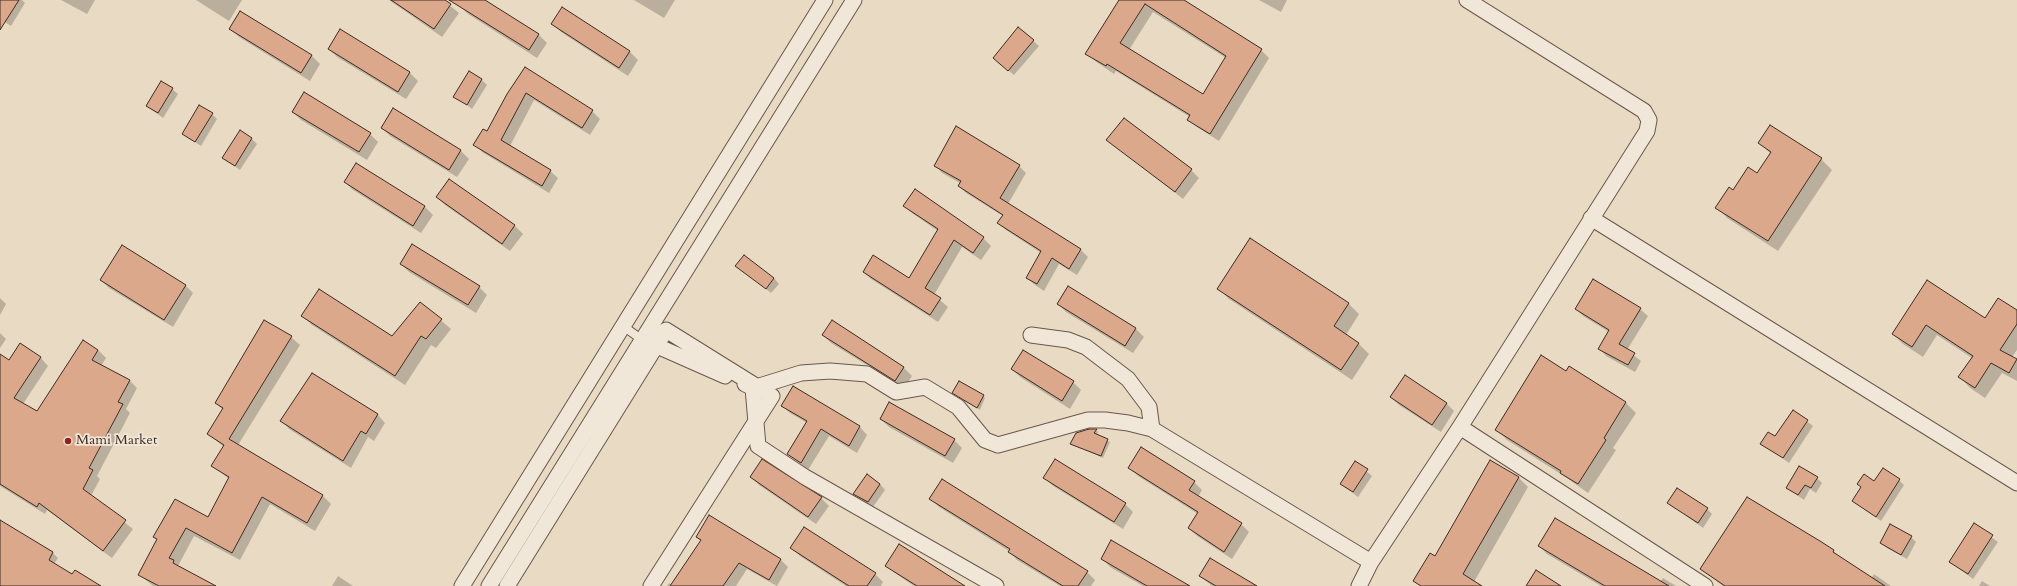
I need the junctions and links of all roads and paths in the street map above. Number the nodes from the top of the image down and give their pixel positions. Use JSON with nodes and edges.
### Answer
{"nodes":[{"id":1,"x":825,"y":0,"type":"edge"},
{"id":2,"x":854,"y":0,"type":"edge"},
{"id":3,"x":1467,"y":0,"type":"edge"},
{"id":4,"x":1591,"y":218,"type":"junction"},
{"id":5,"x":623,"y":326,"type":"junction"},
{"id":6,"x":1031,"y":335,"type":"dead end"},
{"id":7,"x":641,"y":339,"type":"junction"},
{"id":8,"x":753,"y":388,"type":"junction"},
{"id":9,"x":1460,"y":426,"type":"junction"},
{"id":10,"x":1152,"y":429,"type":"junction"},
{"id":11,"x":2017,"y":483,"type":"edge"},
{"id":12,"x":1371,"y":562,"type":"junction"},
{"id":13,"x":462,"y":586,"type":"edge"},
{"id":14,"x":489,"y":586,"type":"edge"},
{"id":15,"x":507,"y":586,"type":"edge"},
{"id":16,"x":651,"y":586,"type":"edge"},
{"id":17,"x":996,"y":586,"type":"edge"},
{"id":18,"x":1360,"y":586,"type":"edge"},
{"id":19,"x":1705,"y":586,"type":"edge"}],
"edges":[{"from":1,"to":5,"type":"street"},
{"from":2,"to":7,"type":"street"},
{"from":3,"to":4,"type":"street"},
{"from":4,"to":9,"type":"street"},
{"from":4,"to":11,"type":"street"},
{"from":5,"to":7,"type":"lane"},
{"from":5,"to":13,"type":"street"},
{"from":6,"to":10,"type":"street"},
{"from":7,"to":8,"type":"street"},
{"from":7,"to":14,"type":"street"},
{"from":8,"to":10,"type":"street"},
{"from":8,"to":17,"type":"street"},
{"from":9,"to":12,"type":"street"},
{"from":9,"to":19,"type":"street"},
{"from":10,"to":12,"type":"street"},
{"from":12,"to":18,"type":"street"},
{"from":15,"to":16,"type":"street"}]}
